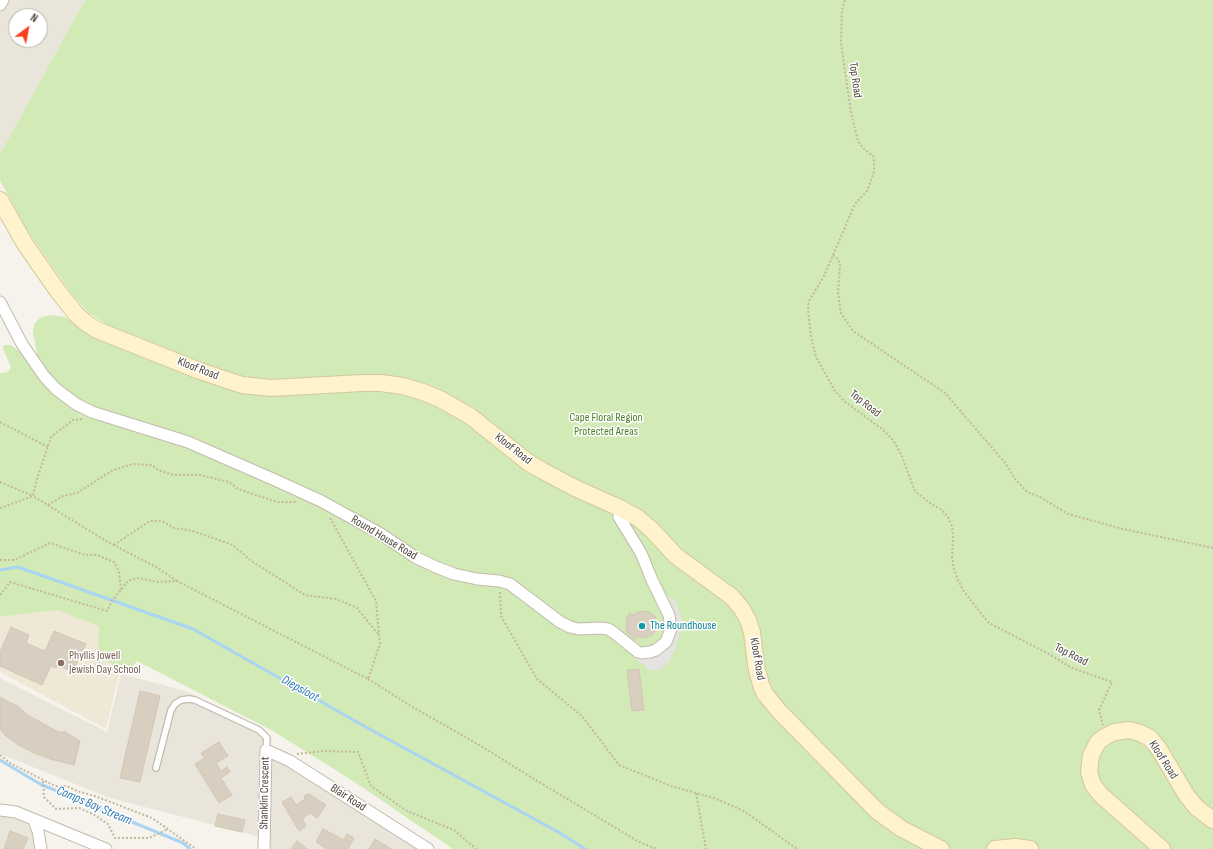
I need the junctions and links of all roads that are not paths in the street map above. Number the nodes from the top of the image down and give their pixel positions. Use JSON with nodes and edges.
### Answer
{"nodes":[{"id":1,"x":3,"y":0,"type":"edge"},
{"id":2,"x":0,"y":5,"type":"edge"},
{"id":3,"x":0,"y":200,"type":"edge"},
{"id":4,"x":0,"y":302,"type":"edge"},
{"id":5,"x":620,"y":508,"type":"junction"},
{"id":6,"x":266,"y":750,"type":"junction"},
{"id":7,"x":156,"y":768,"type":"dead end"},
{"id":8,"x":0,"y":810,"type":"edge"},
{"id":9,"x":34,"y":820,"type":"junction"},
{"id":10,"x":1213,"y":820,"type":"edge"},
{"id":11,"x":41,"y":849,"type":"edge"},
{"id":12,"x":104,"y":849,"type":"edge"},
{"id":13,"x":264,"y":849,"type":"edge"},
{"id":14,"x":428,"y":849,"type":"edge"},
{"id":15,"x":940,"y":849,"type":"edge"},
{"id":16,"x":995,"y":849,"type":"edge"},
{"id":17,"x":1030,"y":849,"type":"edge"},
{"id":18,"x":1162,"y":849,"type":"edge"}],
"edges":[{"from":1,"to":2,"type":"street"},
{"from":3,"to":5,"type":"main road","name":"Kloof Road"},
{"from":4,"to":5,"type":"street","name":"Round House Road"},
{"from":5,"to":15,"type":"main road","name":"Kloof Road"},
{"from":6,"to":7,"type":"lane","name":"Shanklin Crescent"},
{"from":6,"to":13,"type":"street","name":"Shanklin Crescent"},
{"from":6,"to":14,"type":"street","name":"Blair Road"},
{"from":8,"to":9,"type":"street"},
{"from":9,"to":11,"type":"street"},
{"from":9,"to":12,"type":"street"},
{"from":10,"to":18,"type":"main road","name":"Kloof Road"},
{"from":16,"to":17,"type":"main road"}]}
